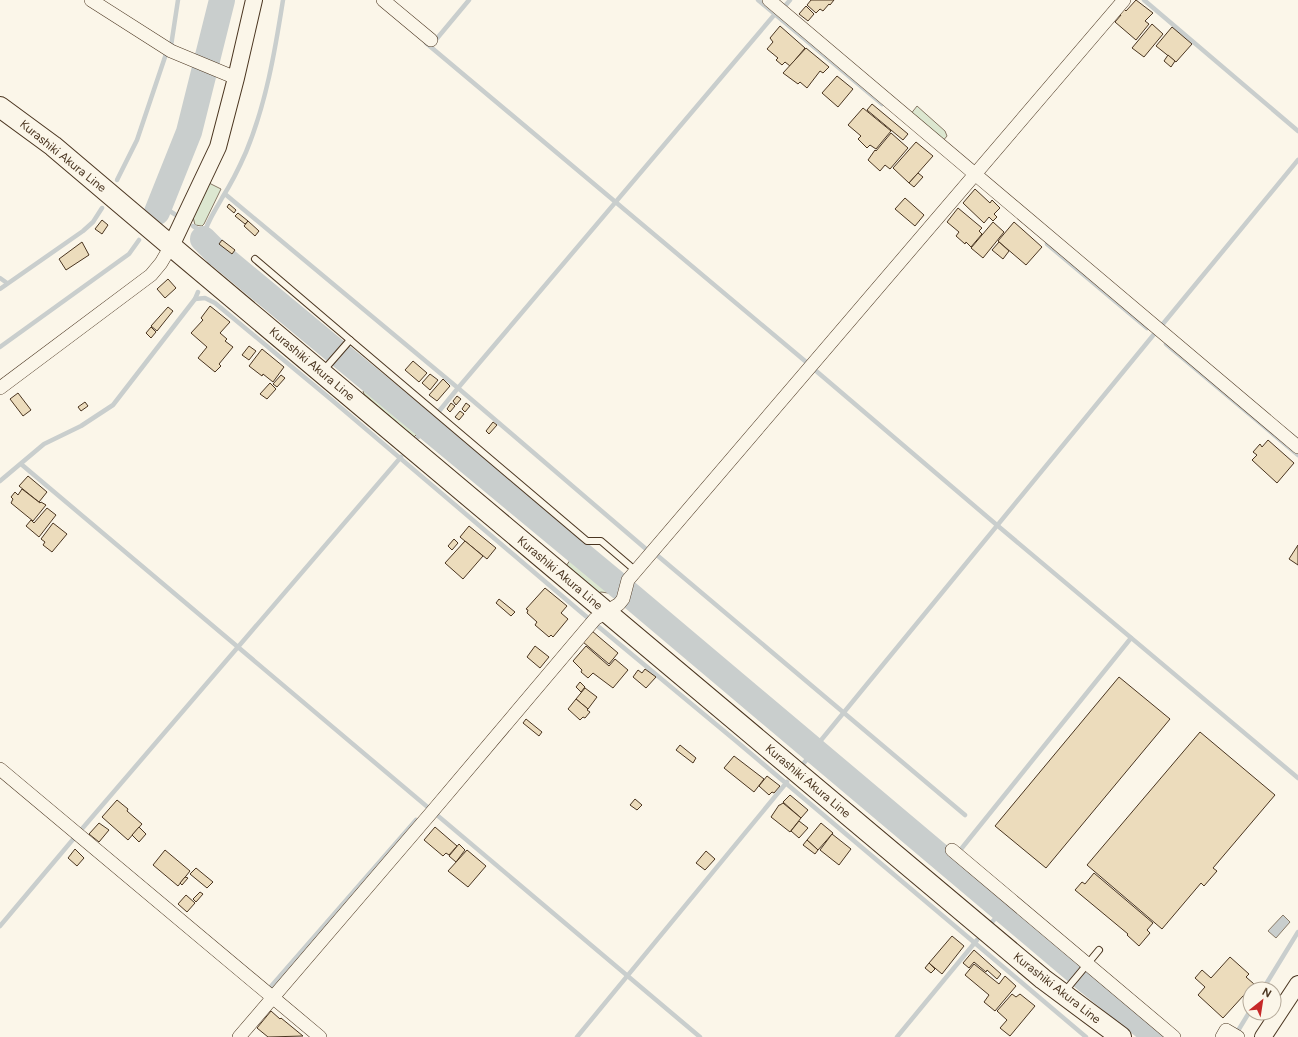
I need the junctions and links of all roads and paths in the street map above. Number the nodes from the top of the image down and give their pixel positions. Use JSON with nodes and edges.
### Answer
{"nodes":[{"id":1,"x":90,"y":0,"type":"edge"},
{"id":2,"x":254,"y":0,"type":"edge"},
{"id":3,"x":383,"y":0,"type":"edge"},
{"id":4,"x":769,"y":0,"type":"edge"},
{"id":5,"x":1124,"y":0,"type":"edge"},
{"id":6,"x":431,"y":40,"type":"dead end"},
{"id":7,"x":236,"y":78,"type":"junction"},
{"id":8,"x":0,"y":107,"type":"edge"},
{"id":9,"x":975,"y":174,"type":"junction"},
{"id":10,"x":171,"y":246,"type":"junction"},
{"id":11,"x":255,"y":259,"type":"dead end"},
{"id":12,"x":350,"y":340,"type":"junction"},
{"id":13,"x":328,"y":365,"type":"junction"},
{"id":14,"x":0,"y":388,"type":"edge"},
{"id":15,"x":1298,"y":447,"type":"edge"},
{"id":16,"x":636,"y":571,"type":"junction"},
{"id":17,"x":597,"y":619,"type":"junction"},
{"id":18,"x":0,"y":769,"type":"edge"},
{"id":19,"x":955,"y":853,"type":"dead end"},
{"id":20,"x":1099,"y":950,"type":"dead end"},
{"id":21,"x":1086,"y":966,"type":"junction"},
{"id":22,"x":1298,"y":984,"type":"edge"},
{"id":23,"x":1063,"y":994,"type":"junction"},
{"id":24,"x":269,"y":997,"type":"junction"},
{"id":25,"x":239,"y":1037,"type":"edge"},
{"id":26,"x":320,"y":1037,"type":"edge"},
{"id":27,"x":1121,"y":1037,"type":"edge"},
{"id":28,"x":1174,"y":1037,"type":"edge"},
{"id":29,"x":1263,"y":1037,"type":"edge"}],
"edges":[{"from":1,"to":7,"type":"street"},
{"from":2,"to":7,"type":"street"},
{"from":3,"to":6,"type":"street"},
{"from":4,"to":9,"type":"street"},
{"from":5,"to":9,"type":"street"},
{"from":7,"to":10,"type":"street"},
{"from":8,"to":10,"type":"main road","name":"Kurashiki Akura Line"},
{"from":9,"to":15,"type":"street"},
{"from":9,"to":16,"type":"street"},
{"from":10,"to":13,"type":"main road","name":"Kurashiki Akura Line"},
{"from":10,"to":14,"type":"street"},
{"from":11,"to":12,"type":"lane"},
{"from":12,"to":13,"type":"lane"},
{"from":12,"to":16,"type":"lane"},
{"from":13,"to":17,"type":"main road","name":"Kurashiki Akura Line"},
{"from":16,"to":17,"type":"street"},
{"from":17,"to":23,"type":"main road","name":"Kurashiki Akura Line"},
{"from":17,"to":24,"type":"street"},
{"from":18,"to":24,"type":"street"},
{"from":19,"to":21,"type":"street"},
{"from":20,"to":21,"type":"lane"},
{"from":21,"to":23,"type":"lane"},
{"from":21,"to":28,"type":"street"},
{"from":22,"to":29,"type":"street"},
{"from":23,"to":27,"type":"main road","name":"Kurashiki Akura Line"},
{"from":24,"to":25,"type":"street"},
{"from":24,"to":26,"type":"street"}]}
